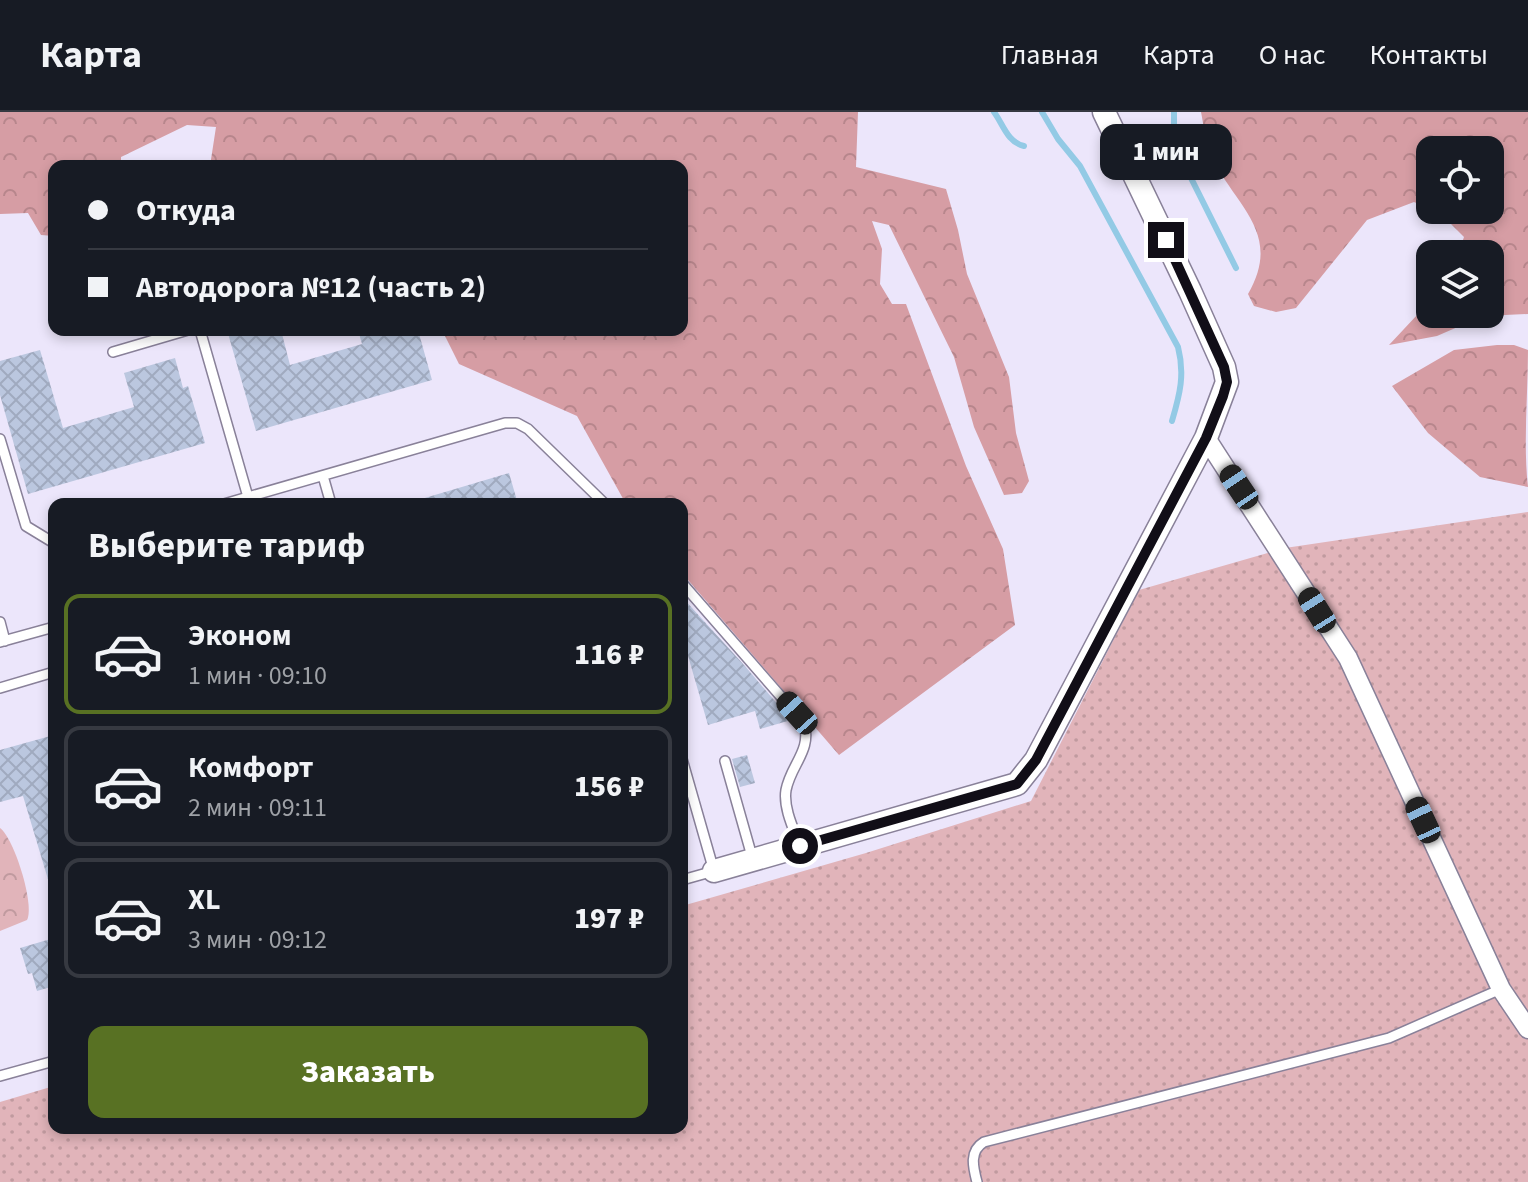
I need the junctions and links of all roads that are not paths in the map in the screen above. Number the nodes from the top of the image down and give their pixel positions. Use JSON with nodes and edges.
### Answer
{"nodes":[{"id":1,"x":1104,"y":112,"type":"edge"},
{"id":2,"x":168,"y":336,"type":"edge"},
{"id":3,"x":202,"y":336,"type":"edge"},
{"id":4,"x":113,"y":352,"type":"dead end"},
{"id":5,"x":1206,"y":438,"type":"junction"},
{"id":6,"x":0,"y":439,"type":"edge"},
{"id":7,"x":323,"y":476,"type":"junction"},
{"id":8,"x":248,"y":497,"type":"junction"},
{"id":9,"x":245,"y":498,"type":"edge"},
{"id":10,"x":329,"y":498,"type":"edge"},
{"id":11,"x":599,"y":498,"type":"edge"},
{"id":12,"x":48,"y":539,"type":"edge"},
{"id":13,"x":688,"y":590,"type":"edge"},
{"id":14,"x":0,"y":622,"type":"edge"},
{"id":15,"x":48,"y":629,"type":"edge"},
{"id":16,"x":3,"y":642,"type":"edge"},
{"id":17,"x":48,"y":674,"type":"edge"},
{"id":18,"x":0,"y":688,"type":"edge"},
{"id":19,"x":725,"y":761,"type":"dead end"},
{"id":20,"x":688,"y":780,"type":"edge"},
{"id":21,"x":800,"y":846,"type":"junction"},
{"id":22,"x":753,"y":860,"type":"junction"},
{"id":23,"x":714,"y":871,"type":"junction"},
{"id":24,"x":688,"y":878,"type":"edge"},
{"id":25,"x":1501,"y":989,"type":"junction"},
{"id":26,"x":1528,"y":1029,"type":"edge"},
{"id":27,"x":48,"y":1063,"type":"edge"},
{"id":28,"x":0,"y":1076,"type":"edge"},
{"id":29,"x":977,"y":1182,"type":"edge"}],
"edges":[{"from":1,"to":5,"type":"street"},
{"from":2,"to":4,"type":"lane"},
{"from":3,"to":8,"type":"lane"},
{"from":5,"to":21,"type":"street"},
{"from":5,"to":25,"type":"street"},
{"from":6,"to":12,"type":"lane"},
{"from":7,"to":8,"type":"lane"},
{"from":7,"to":10,"type":"lane"},
{"from":7,"to":11,"type":"lane"},
{"from":8,"to":9,"type":"lane"},
{"from":13,"to":21,"type":"lane"},
{"from":14,"to":16,"type":"lane"},
{"from":15,"to":16,"type":"lane"},
{"from":17,"to":18,"type":"lane"},
{"from":19,"to":22,"type":"lane"},
{"from":20,"to":23,"type":"lane"},
{"from":21,"to":22,"type":"street"},
{"from":22,"to":23,"type":"street"},
{"from":23,"to":24,"type":"lane"},
{"from":25,"to":26,"type":"street"},
{"from":25,"to":29,"type":"lane"},
{"from":27,"to":28,"type":"lane"}]}
